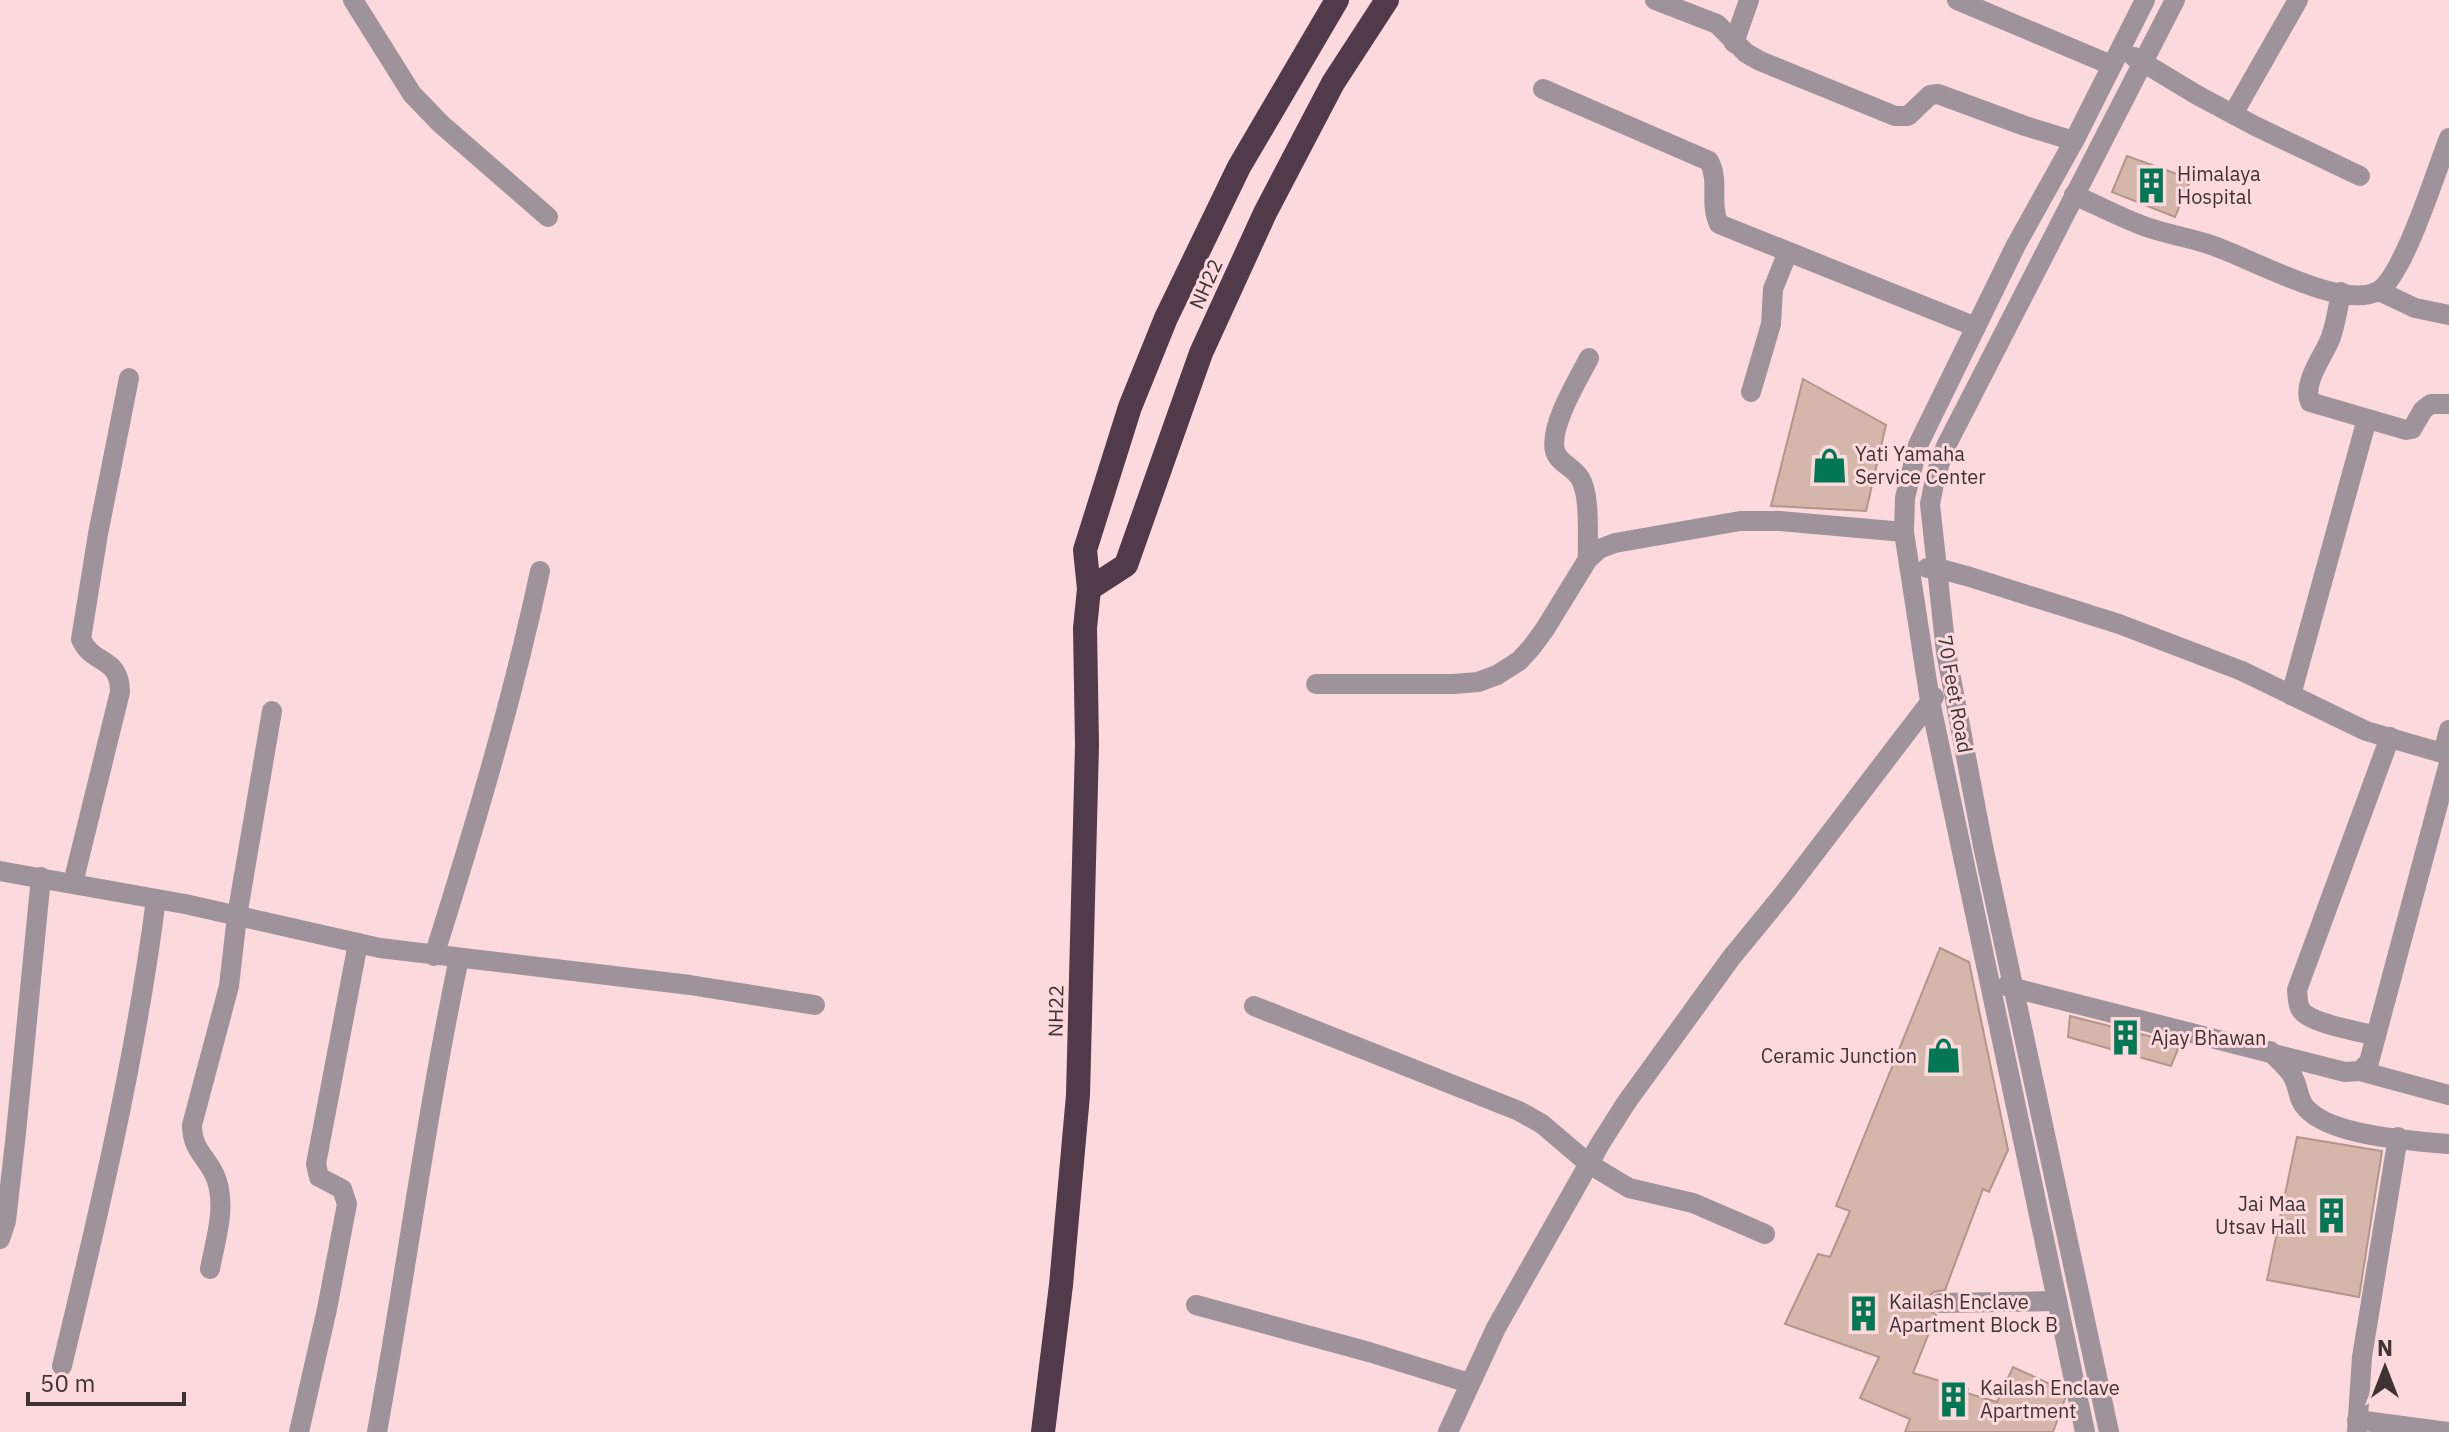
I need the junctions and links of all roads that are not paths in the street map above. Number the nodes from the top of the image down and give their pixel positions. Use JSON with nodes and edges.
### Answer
{"nodes":[{"id":1,"x":353,"y":0,"type":"edge"},
{"id":2,"x":1337,"y":0,"type":"edge"},
{"id":3,"x":1387,"y":0,"type":"edge"},
{"id":4,"x":1655,"y":0,"type":"edge"},
{"id":5,"x":1749,"y":0,"type":"edge"},
{"id":6,"x":1957,"y":0,"type":"edge"},
{"id":7,"x":2145,"y":0,"type":"edge"},
{"id":8,"x":2175,"y":0,"type":"edge"},
{"id":9,"x":2298,"y":0,"type":"edge"},
{"id":10,"x":1734,"y":43,"type":"junction"},
{"id":11,"x":2115,"y":57,"type":"junction"},
{"id":12,"x":2143,"y":62,"type":"junction"},
{"id":13,"x":1543,"y":89,"type":"dead end"},
{"id":14,"x":2233,"y":114,"type":"junction"},
{"id":15,"x":2449,"y":138,"type":"edge"},
{"id":16,"x":2074,"y":141,"type":"junction"},
{"id":17,"x":2360,"y":176,"type":"dead end"},
{"id":18,"x":2074,"y":195,"type":"junction"},
{"id":19,"x":548,"y":217,"type":"dead end"},
{"id":20,"x":2016,"y":245,"type":"junction"},
{"id":21,"x":1788,"y":252,"type":"junction"},
{"id":22,"x":2042,"y":260,"type":"junction"},
{"id":23,"x":2379,"y":291,"type":"junction"},
{"id":24,"x":2341,"y":292,"type":"junction"},
{"id":25,"x":2449,"y":315,"type":"edge"},
{"id":26,"x":1976,"y":327,"type":"junction"},
{"id":27,"x":1589,"y":358,"type":"dead end"},
{"id":28,"x":129,"y":378,"type":"dead end"},
{"id":29,"x":1751,"y":392,"type":"dead end"},
{"id":30,"x":2449,"y":404,"type":"edge"},
{"id":31,"x":2367,"y":419,"type":"junction"},
{"id":32,"x":1904,"y":532,"type":"junction"},
{"id":33,"x":1588,"y":559,"type":"junction"},
{"id":34,"x":1937,"y":568,"type":"junction"},
{"id":35,"x":1911,"y":569,"type":"junction"},
{"id":36,"x":540,"y":571,"type":"dead end"},
{"id":37,"x":1089,"y":589,"type":"junction"},
{"id":38,"x":1952,"y":681,"type":"junction"},
{"id":39,"x":1316,"y":684,"type":"dead end"},
{"id":40,"x":2291,"y":695,"type":"junction"},
{"id":41,"x":1930,"y":701,"type":"junction"},
{"id":42,"x":272,"y":711,"type":"dead end"},
{"id":43,"x":2449,"y":730,"type":"edge"},
{"id":44,"x":2390,"y":737,"type":"junction"},
{"id":45,"x":2447,"y":757,"type":"edge"},
{"id":46,"x":0,"y":871,"type":"edge"},
{"id":47,"x":41,"y":877,"type":"junction"},
{"id":48,"x":73,"y":883,"type":"junction"},
{"id":49,"x":156,"y":899,"type":"junction"},
{"id":50,"x":237,"y":916,"type":"junction"},
{"id":51,"x":358,"y":943,"type":"junction"},
{"id":52,"x":434,"y":956,"type":"junction"},
{"id":53,"x":459,"y":958,"type":"junction"},
{"id":54,"x":1989,"y":983,"type":"junction"},
{"id":55,"x":2015,"y":987,"type":"junction"},
{"id":56,"x":815,"y":1005,"type":"dead end"},
{"id":57,"x":1254,"y":1006,"type":"dead end"},
{"id":58,"x":2376,"y":1036,"type":"junction"},
{"id":59,"x":2270,"y":1051,"type":"junction"},
{"id":60,"x":2360,"y":1071,"type":"junction"},
{"id":61,"x":10,"y":1080,"type":"edge"},
{"id":62,"x":2449,"y":1095,"type":"edge"},
{"id":63,"x":2398,"y":1137,"type":"junction"},
{"id":64,"x":2449,"y":1144,"type":"edge"},
{"id":65,"x":1589,"y":1164,"type":"junction"},
{"id":66,"x":1765,"y":1234,"type":"dead end"},
{"id":67,"x":0,"y":1239,"type":"edge"},
{"id":68,"x":210,"y":1269,"type":"dead end"},
{"id":69,"x":2057,"y":1301,"type":"junction"},
{"id":70,"x":1940,"y":1303,"type":"dead end"},
{"id":71,"x":1196,"y":1305,"type":"dead end"},
{"id":72,"x":62,"y":1366,"type":"dead end"},
{"id":73,"x":1469,"y":1383,"type":"junction"},
{"id":74,"x":2357,"y":1426,"type":"edge"},
{"id":75,"x":2108,"y":1428,"type":"edge"},
{"id":76,"x":2084,"y":1430,"type":"edge"},
{"id":77,"x":299,"y":1432,"type":"edge"},
{"id":78,"x":377,"y":1432,"type":"edge"},
{"id":79,"x":1043,"y":1432,"type":"edge"},
{"id":80,"x":1448,"y":1432,"type":"edge"},
{"id":81,"x":2449,"y":1432,"type":"edge"}],
"edges":[{"from":1,"to":19,"type":"street"},
{"from":2,"to":37,"type":"highway","name":"NH22"},
{"from":3,"to":37,"type":"highway","name":"NH22"},
{"from":4,"to":10,"type":"street"},
{"from":5,"to":10,"type":"street"},
{"from":6,"to":11,"type":"street"},
{"from":7,"to":11,"type":"street","name":"70 Feet Road"},
{"from":8,"to":12,"type":"street","name":"70 Feet Road"},
{"from":9,"to":14,"type":"street"},
{"from":10,"to":16,"type":"street"},
{"from":11,"to":12,"type":"street"},
{"from":11,"to":16,"type":"street","name":"70 Feet Road"},
{"from":12,"to":14,"type":"street"},
{"from":12,"to":18,"type":"street","name":"70 Feet Road"},
{"from":13,"to":21,"type":"street"},
{"from":14,"to":17,"type":"street"},
{"from":15,"to":23,"type":"street"},
{"from":16,"to":20,"type":"street","name":"70 Feet Road"},
{"from":18,"to":22,"type":"street","name":"70 Feet Road"},
{"from":18,"to":24,"type":"street"},
{"from":20,"to":22,"type":"street"},
{"from":20,"to":26,"type":"street","name":"70 Feet Road"},
{"from":21,"to":26,"type":"street"},
{"from":21,"to":29,"type":"street"},
{"from":22,"to":34,"type":"street","name":"70 Feet Road"},
{"from":23,"to":24,"type":"street"},
{"from":23,"to":25,"type":"street"},
{"from":24,"to":31,"type":"street"},
{"from":26,"to":32,"type":"street","name":"70 Feet Road"},
{"from":27,"to":33,"type":"street"},
{"from":28,"to":48,"type":"street"},
{"from":30,"to":31,"type":"street"},
{"from":31,"to":40,"type":"street"},
{"from":32,"to":33,"type":"street"},
{"from":32,"to":35,"type":"street","name":"70 Feet Road"},
{"from":33,"to":39,"type":"street"},
{"from":34,"to":35,"type":"street"},
{"from":34,"to":38,"type":"street","name":"70 Feet Road"},
{"from":34,"to":40,"type":"street"},
{"from":35,"to":41,"type":"street","name":"70 Feet Road"},
{"from":36,"to":52,"type":"street"},
{"from":37,"to":79,"type":"highway","name":"NH22"},
{"from":38,"to":41,"type":"street"},
{"from":38,"to":55,"type":"street","name":"70 Feet Road"},
{"from":40,"to":44,"type":"street"},
{"from":41,"to":54,"type":"street","name":"70 Feet Road"},
{"from":41,"to":65,"type":"street"},
{"from":42,"to":50,"type":"street"},
{"from":43,"to":45,"type":"street"},
{"from":44,"to":45,"type":"street"},
{"from":44,"to":58,"type":"street"},
{"from":45,"to":58,"type":"street"},
{"from":46,"to":47,"type":"street"},
{"from":47,"to":48,"type":"street"},
{"from":47,"to":61,"type":"street"},
{"from":48,"to":49,"type":"street"},
{"from":49,"to":50,"type":"street"},
{"from":49,"to":72,"type":"street"},
{"from":50,"to":51,"type":"street"},
{"from":50,"to":68,"type":"street"},
{"from":51,"to":52,"type":"street"},
{"from":51,"to":77,"type":"street"},
{"from":52,"to":53,"type":"street"},
{"from":53,"to":56,"type":"street"},
{"from":53,"to":78,"type":"street"},
{"from":54,"to":55,"type":"street"},
{"from":54,"to":69,"type":"street","name":"70 Feet Road"},
{"from":55,"to":59,"type":"street"},
{"from":55,"to":75,"type":"street","name":"70 Feet Road"},
{"from":57,"to":65,"type":"street"},
{"from":58,"to":60,"type":"street"},
{"from":59,"to":60,"type":"street"},
{"from":59,"to":63,"type":"street"},
{"from":60,"to":62,"type":"street"},
{"from":61,"to":67,"type":"street"},
{"from":63,"to":64,"type":"street"},
{"from":63,"to":74,"type":"street"},
{"from":65,"to":66,"type":"street"},
{"from":65,"to":73,"type":"street"},
{"from":69,"to":70,"type":"street"},
{"from":69,"to":76,"type":"street","name":"70 Feet Road"},
{"from":71,"to":73,"type":"street"},
{"from":73,"to":80,"type":"street"},
{"from":74,"to":81,"type":"street"},
{"from":75,"to":76,"type":"street"}]}
